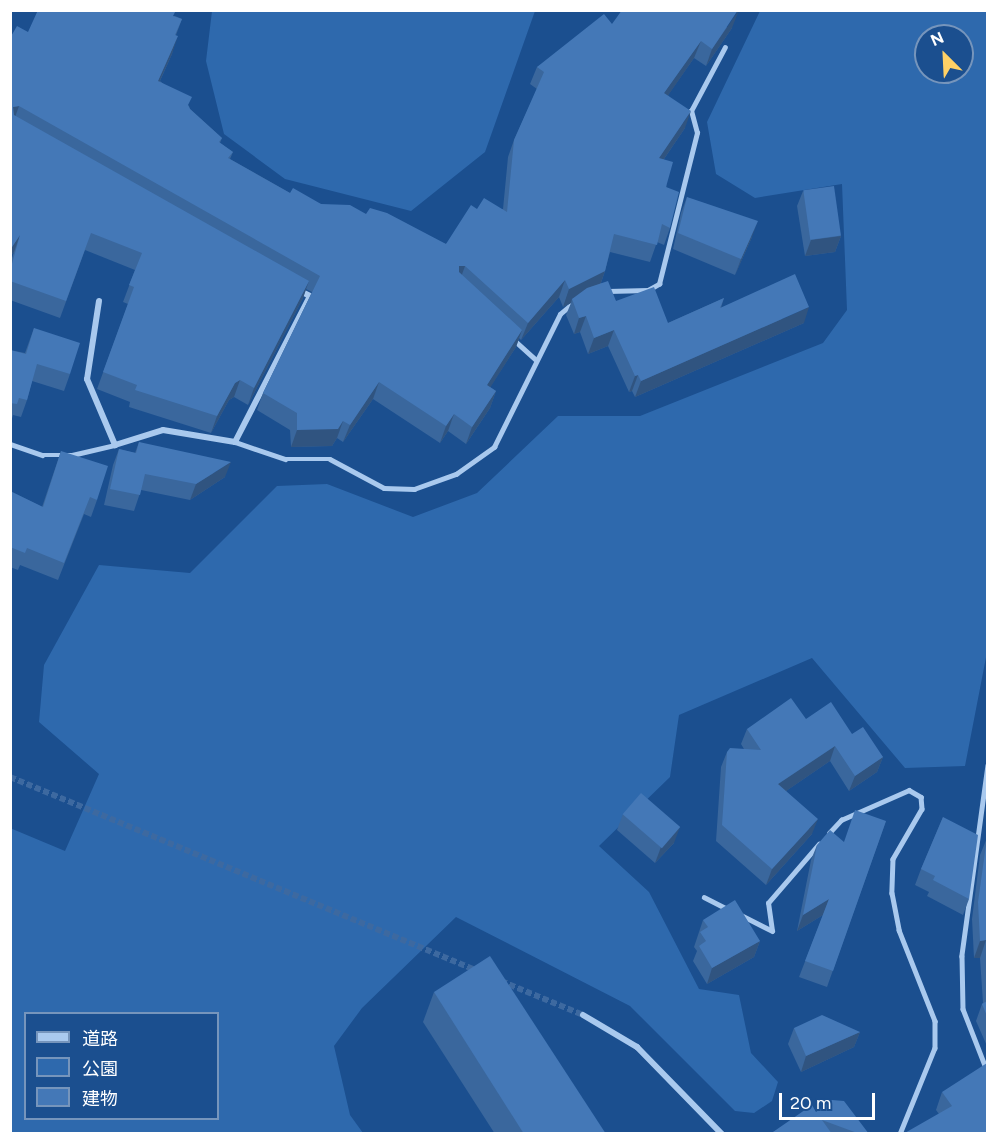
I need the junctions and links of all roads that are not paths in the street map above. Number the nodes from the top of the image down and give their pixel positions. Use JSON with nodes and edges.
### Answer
{"nodes":[{"id":1,"x":725,"y":47,"type":"edge"},
{"id":2,"x":289,"y":285,"type":"edge"},
{"id":3,"x":596,"y":294,"type":"edge"},
{"id":4,"x":579,"y":300,"type":"edge"},
{"id":5,"x":99,"y":301,"type":"dead end"},
{"id":6,"x":509,"y":335,"type":"edge"},
{"id":7,"x":535,"y":360,"type":"junction"},
{"id":8,"x":235,"y":442,"type":"junction"},
{"id":9,"x":10,"y":444,"type":"edge"},
{"id":10,"x":115,"y":445,"type":"junction"},
{"id":11,"x":987,"y":765,"type":"edge"},
{"id":12,"x":704,"y":897,"type":"dead end"},
{"id":13,"x":583,"y":1015,"type":"tunnel mouth"},
{"id":14,"x":987,"y":1073,"type":"edge"},
{"id":15,"x":722,"y":1134,"type":"edge"},
{"id":16,"x":900,"y":1134,"type":"edge"}],
"edges":[{"from":1,"to":3,"type":"lane"},
{"from":2,"to":8,"type":"street"},
{"from":4,"to":7,"type":"lane"},
{"from":5,"to":10,"type":"street"},
{"from":6,"to":7,"type":"lane"},
{"from":7,"to":8,"type":"lane"},
{"from":8,"to":10,"type":"street"},
{"from":9,"to":10,"type":"lane"},
{"from":11,"to":14,"type":"lane"},
{"from":12,"to":16,"type":"lane"},
{"from":13,"to":15,"type":"street"}]}
